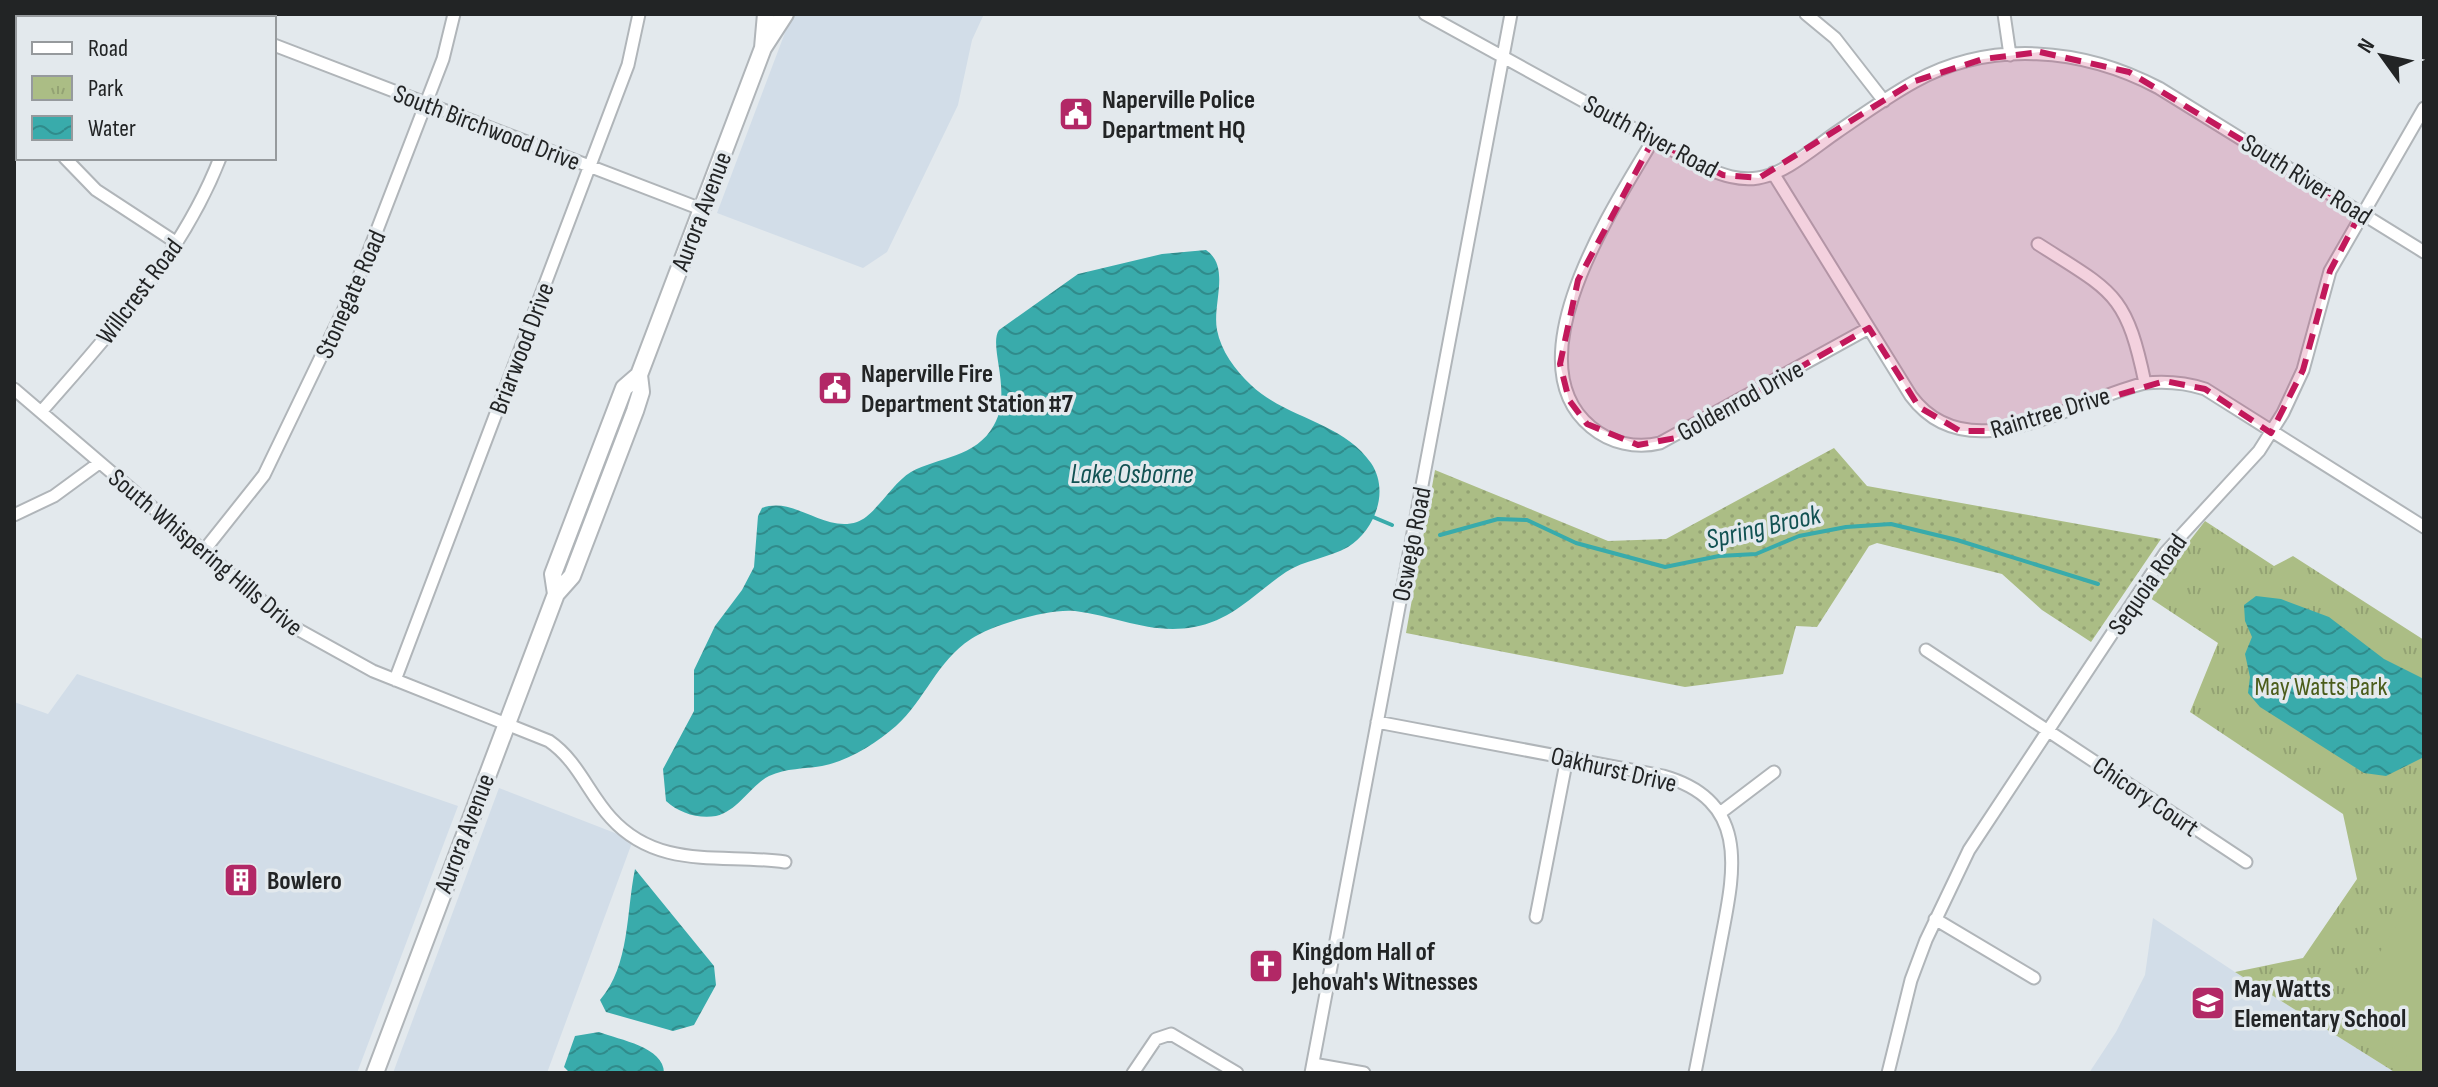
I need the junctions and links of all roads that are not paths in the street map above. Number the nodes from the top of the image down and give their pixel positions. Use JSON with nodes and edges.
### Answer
{"nodes":[{"id":1,"x":454,"y":14,"type":"edge"},
{"id":2,"x":639,"y":14,"type":"edge"},
{"id":3,"x":766,"y":14,"type":"edge"},
{"id":4,"x":785,"y":14,"type":"edge"},
{"id":5,"x":1425,"y":14,"type":"edge"},
{"id":6,"x":1511,"y":14,"type":"edge"},
{"id":7,"x":1806,"y":14,"type":"edge"},
{"id":8,"x":2004,"y":14,"type":"edge"},
{"id":9,"x":276,"y":46,"type":"edge"},
{"id":10,"x":763,"y":48,"type":"junction"},
{"id":11,"x":2010,"y":55,"type":"junction"},
{"id":12,"x":1502,"y":57,"type":"junction"},
{"id":13,"x":1884,"y":101,"type":"junction"},
{"id":14,"x":426,"y":104,"type":"junction"},
{"id":15,"x":2424,"y":108,"type":"edge"},
{"id":16,"x":1653,"y":140,"type":"junction"},
{"id":17,"x":67,"y":160,"type":"edge"},
{"id":18,"x":219,"y":160,"type":"edge"},
{"id":19,"x":589,"y":166,"type":"junction"},
{"id":20,"x":1773,"y":173,"type":"junction"},
{"id":21,"x":701,"y":209,"type":"junction"},
{"id":22,"x":2361,"y":212,"type":"junction"},
{"id":23,"x":177,"y":243,"type":"junction"},
{"id":24,"x":2038,"y":244,"type":"dead end"},
{"id":25,"x":2424,"y":252,"type":"edge"},
{"id":26,"x":1869,"y":328,"type":"junction"},
{"id":27,"x":2145,"y":383,"type":"junction"},
{"id":28,"x":14,"y":389,"type":"edge"},
{"id":29,"x":41,"y":412,"type":"junction"},
{"id":30,"x":2271,"y":433,"type":"junction"},
{"id":31,"x":99,"y":463,"type":"junction"},
{"id":32,"x":14,"y":515,"type":"edge"},
{"id":33,"x":2424,"y":527,"type":"edge"},
{"id":34,"x":202,"y":553,"type":"junction"},
{"id":35,"x":1926,"y":650,"type":"dead end"},
{"id":36,"x":395,"y":680,"type":"junction"},
{"id":37,"x":506,"y":722,"type":"junction"},
{"id":38,"x":1377,"y":722,"type":"junction"},
{"id":39,"x":2047,"y":730,"type":"junction"},
{"id":40,"x":1567,"y":758,"type":"junction"},
{"id":41,"x":1774,"y":772,"type":"dead end"},
{"id":42,"x":1720,"y":813,"type":"junction"},
{"id":43,"x":785,"y":862,"type":"dead end"},
{"id":44,"x":2246,"y":862,"type":"dead end"},
{"id":45,"x":1536,"y":917,"type":"dead end"},
{"id":46,"x":1935,"y":919,"type":"junction"},
{"id":47,"x":2034,"y":978,"type":"dead end"},
{"id":48,"x":1312,"y":1068,"type":"edge"},
{"id":49,"x":375,"y":1073,"type":"edge"},
{"id":50,"x":1133,"y":1073,"type":"edge"},
{"id":51,"x":1237,"y":1073,"type":"edge"},
{"id":52,"x":1364,"y":1073,"type":"edge"},
{"id":53,"x":1695,"y":1073,"type":"edge"},
{"id":54,"x":1888,"y":1073,"type":"edge"}],
"edges":[{"from":1,"to":14,"type":"street","name":"Stonegate Road"},
{"from":2,"to":19,"type":"street","name":"Briarwood Drive"},
{"from":3,"to":10,"type":"main road","name":"Aurora Avenue"},
{"from":4,"to":10,"type":"main road","name":"Aurora Avenue"},
{"from":5,"to":12,"type":"street","name":"South River Road"},
{"from":6,"to":12,"type":"street","name":"Oswego Road"},
{"from":7,"to":13,"type":"street"},
{"from":8,"to":11,"type":"street"},
{"from":9,"to":14,"type":"street","name":"South Birchwood Drive"},
{"from":10,"to":21,"type":"main road","name":"Aurora Avenue"},
{"from":11,"to":13,"type":"street","name":"South River Road"},
{"from":11,"to":22,"type":"street","name":"South River Road"},
{"from":12,"to":16,"type":"street","name":"South River Road"},
{"from":12,"to":38,"type":"street","name":"Oswego Road"},
{"from":13,"to":20,"type":"street","name":"South River Road"},
{"from":14,"to":19,"type":"street","name":"South Birchwood Drive"},
{"from":14,"to":34,"type":"street","name":"Stonegate Road"},
{"from":15,"to":22,"type":"street","name":"Sequoia Road"},
{"from":16,"to":20,"type":"street","name":"South River Road"},
{"from":16,"to":26,"type":"street","name":"Goldenrod Drive"},
{"from":17,"to":23,"type":"street"},
{"from":18,"to":23,"type":"street","name":"Willcrest Road"},
{"from":19,"to":21,"type":"street","name":"South Birchwood Drive"},
{"from":19,"to":36,"type":"street","name":"Briarwood Drive"},
{"from":20,"to":26,"type":"street","name":"Raintree Drive"},
{"from":21,"to":37,"type":"main road","name":"Aurora Avenue"},
{"from":22,"to":25,"type":"street","name":"South River Road"},
{"from":22,"to":30,"type":"street","name":"Sequoia Road"},
{"from":23,"to":29,"type":"street","name":"Willcrest Road"},
{"from":24,"to":27,"type":"street"},
{"from":26,"to":27,"type":"street","name":"Raintree Drive"},
{"from":27,"to":30,"type":"street","name":"Raintree Drive"},
{"from":28,"to":29,"type":"street","name":"South Whispering Hills Drive"},
{"from":29,"to":31,"type":"street","name":"South Whispering Hills Drive"},
{"from":30,"to":33,"type":"street","name":"Raintree Drive"},
{"from":30,"to":39,"type":"street","name":"Sequoia Road"},
{"from":31,"to":32,"type":"street"},
{"from":31,"to":34,"type":"street","name":"South Whispering Hills Drive"},
{"from":34,"to":36,"type":"street","name":"South Whispering Hills Drive"},
{"from":35,"to":39,"type":"street","name":"Chicory Court"},
{"from":36,"to":37,"type":"street","name":"South Whispering Hills Drive"},
{"from":37,"to":43,"type":"street","name":"South Whispering Hills Drive"},
{"from":37,"to":49,"type":"main road","name":"Aurora Avenue"},
{"from":38,"to":40,"type":"street","name":"Oakhurst Drive"},
{"from":38,"to":48,"type":"street","name":"Oswego Road"},
{"from":39,"to":44,"type":"street","name":"Chicory Court"},
{"from":39,"to":46,"type":"street","name":"Sequoia Road"},
{"from":40,"to":42,"type":"street","name":"Oakhurst Drive"},
{"from":40,"to":45,"type":"street"},
{"from":41,"to":42,"type":"street"},
{"from":42,"to":53,"type":"street"},
{"from":46,"to":47,"type":"street"},
{"from":46,"to":54,"type":"street","name":"Sequoia Road"},
{"from":48,"to":52,"type":"street"},
{"from":50,"to":51,"type":"street"}]}
